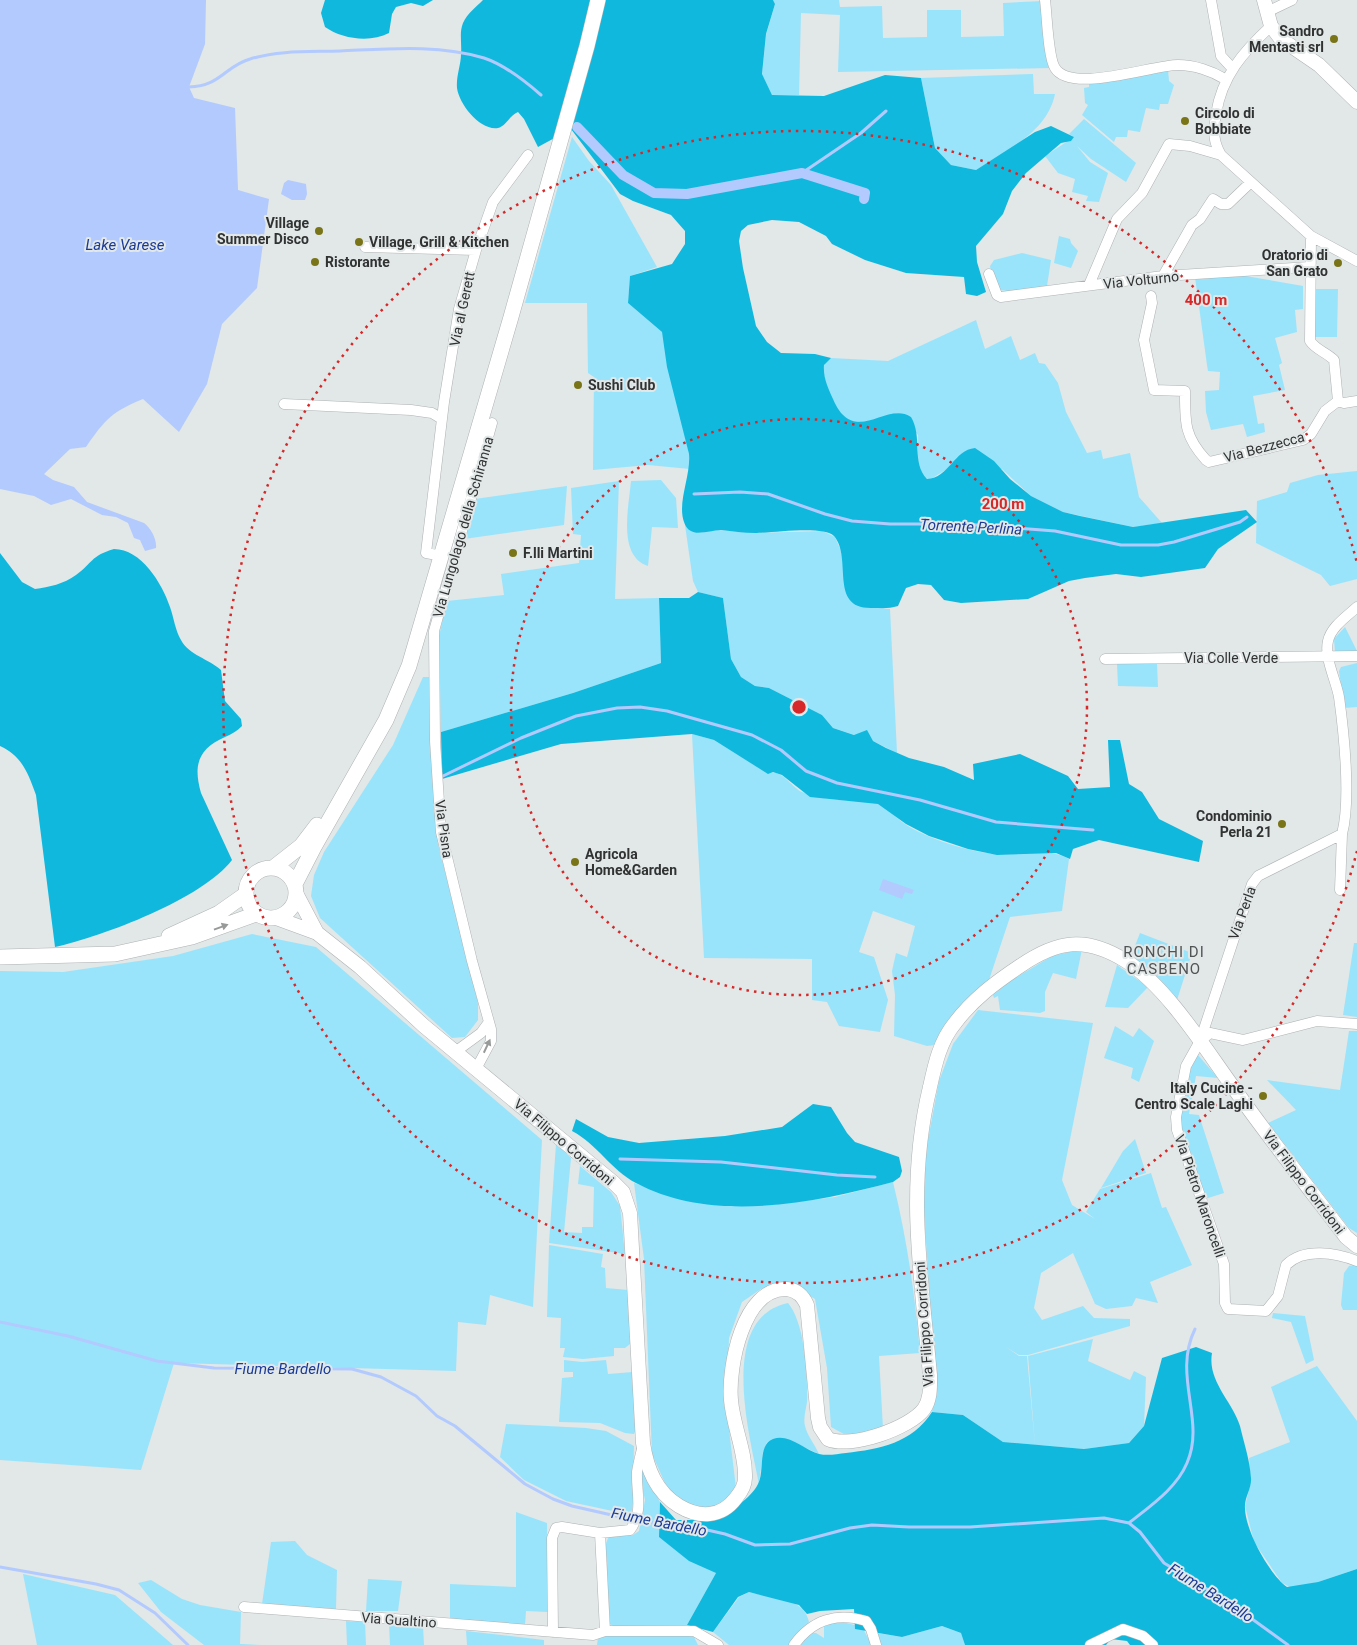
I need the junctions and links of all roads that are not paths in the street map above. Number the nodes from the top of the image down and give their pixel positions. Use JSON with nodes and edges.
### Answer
{"nodes":[{"id":1,"x":598,"y":0,"type":"edge"},
{"id":2,"x":1045,"y":0,"type":"edge"},
{"id":3,"x":1211,"y":0,"type":"edge"},
{"id":4,"x":1292,"y":0,"type":"edge"},
{"id":5,"x":1266,"y":6,"type":"edge"},
{"id":6,"x":1271,"y":26,"type":"junction"},
{"id":7,"x":1221,"y":56,"type":"junction"},
{"id":8,"x":1233,"y":69,"type":"junction"},
{"id":9,"x":1214,"y":72,"type":"junction"},
{"id":10,"x":1225,"y":79,"type":"junction"},
{"id":11,"x":1357,"y":102,"type":"edge"},
{"id":12,"x":528,"y":155,"type":"dead end"},
{"id":13,"x":1221,"y":155,"type":"junction"},
{"id":14,"x":1250,"y":183,"type":"junction"},
{"id":15,"x":1311,"y":236,"type":"junction"},
{"id":16,"x":365,"y":247,"type":"dead end"},
{"id":17,"x":476,"y":250,"type":"junction"},
{"id":18,"x":1357,"y":261,"type":"edge"},
{"id":19,"x":1309,"y":267,"type":"junction"},
{"id":20,"x":989,"y":274,"type":"dead end"},
{"id":21,"x":1163,"y":276,"type":"junction"},
{"id":22,"x":1149,"y":278,"type":"junction"},
{"id":23,"x":1089,"y":285,"type":"junction"},
{"id":24,"x":1338,"y":400,"type":"junction"},
{"id":25,"x":1357,"y":401,"type":"edge"},
{"id":26,"x":284,"y":404,"type":"dead end"},
{"id":27,"x":442,"y":418,"type":"junction"},
{"id":28,"x":492,"y":423,"type":"dead end"},
{"id":29,"x":443,"y":556,"type":"junction"},
{"id":30,"x":1357,"y":607,"type":"edge"},
{"id":31,"x":434,"y":631,"type":"joint"},
{"id":32,"x":1357,"y":656,"type":"edge"},
{"id":33,"x":1329,"y":658,"type":"junction"},
{"id":34,"x":1105,"y":659,"type":"dead end"},
{"id":35,"x":353,"y":778,"type":"junction"},
{"id":36,"x":1342,"y":834,"type":"junction"},
{"id":37,"x":273,"y":868,"type":"junction"},
{"id":38,"x":296,"y":890,"type":"junction"},
{"id":39,"x":1340,"y":890,"type":"dead end"},
{"id":40,"x":246,"y":894,"type":"junction"},
{"id":41,"x":256,"y":914,"type":"junction"},
{"id":42,"x":276,"y":918,"type":"junction"},
{"id":43,"x":317,"y":933,"type":"junction"},
{"id":44,"x":141,"y":949,"type":"junction"},
{"id":45,"x":0,"y":957,"type":"edge"},
{"id":46,"x":489,"y":1022,"type":"junction"},
{"id":47,"x":1357,"y":1024,"type":"edge"},
{"id":48,"x":1200,"y":1041,"type":"junction"},
{"id":49,"x":455,"y":1052,"type":"junction"},
{"id":50,"x":476,"y":1070,"type":"junction"},
{"id":51,"x":1357,"y":1246,"type":"edge"},
{"id":52,"x":1357,"y":1262,"type":"edge"},
{"id":53,"x":643,"y":1443,"type":"junction"},
{"id":54,"x":600,"y":1533,"type":"junction"},
{"id":55,"x":244,"y":1607,"type":"dead end"},
{"id":56,"x":605,"y":1631,"type":"junction"},
{"id":57,"x":553,"y":1632,"type":"junction"},
{"id":58,"x":718,"y":1645,"type":"edge"},
{"id":59,"x":794,"y":1645,"type":"edge"},
{"id":60,"x":876,"y":1645,"type":"edge"},
{"id":61,"x":1090,"y":1645,"type":"edge"},
{"id":62,"x":1153,"y":1645,"type":"edge"}],
"edges":[{"from":1,"to":29,"type":"main road"},
{"from":2,"to":9,"type":"street"},
{"from":3,"to":7,"type":"street"},
{"from":4,"to":5,"type":"street"},
{"from":5,"to":6,"type":"street"},
{"from":6,"to":8,"type":"street"},
{"from":6,"to":11,"type":"street"},
{"from":7,"to":8,"type":"street"},
{"from":7,"to":9,"type":"street"},
{"from":8,"to":10,"type":"street"},
{"from":9,"to":10,"type":"street"},
{"from":10,"to":13,"type":"street"},
{"from":12,"to":17,"type":"street"},
{"from":13,"to":14,"type":"street"},
{"from":13,"to":23,"type":"street"},
{"from":14,"to":15,"type":"street"},
{"from":14,"to":21,"type":"street"},
{"from":15,"to":18,"type":"street"},
{"from":15,"to":19,"type":"street"},
{"from":16,"to":17,"type":"street","name":"Via al Gerett"},
{"from":17,"to":27,"type":"street","name":"Via al Gerett"},
{"from":19,"to":21,"type":"street","name":"Via Volturno"},
{"from":19,"to":24,"type":"street"},
{"from":20,"to":23,"type":"street","name":"Via Volturno"},
{"from":21,"to":22,"type":"street","name":"Via Volturno"},
{"from":22,"to":23,"type":"street","name":"Via Volturno"},
{"from":22,"to":24,"type":"street","name":"Via Bezzecca"},
{"from":24,"to":25,"type":"street"},
{"from":26,"to":27,"type":"street"},
{"from":27,"to":29,"type":"street","name":"Via al Gerett"},
{"from":28,"to":31,"type":"street","name":"Via Lungolago della Schiranna"},
{"from":29,"to":35,"type":"main road"},
{"from":30,"to":33,"type":"street"},
{"from":31,"to":46,"type":"street","name":"Via Pisna"},
{"from":32,"to":33,"type":"street","name":"Via Colle Verde"},
{"from":33,"to":34,"type":"street","name":"Via Colle Verde"},
{"from":33,"to":36,"type":"street"},
{"from":35,"to":37,"type":"main road"},
{"from":35,"to":38,"type":"main road"},
{"from":36,"to":39,"type":"street"},
{"from":36,"to":48,"type":"street","name":"Via Perla"},
{"from":37,"to":38,"type":"main road"},
{"from":37,"to":40,"type":"main road"},
{"from":38,"to":42,"type":"main road"},
{"from":38,"to":43,"type":"street","name":"Via Filippo Corridoni"},
{"from":40,"to":41,"type":"main road"},
{"from":40,"to":44,"type":"main road"},
{"from":41,"to":42,"type":"main road"},
{"from":44,"to":41,"type":"main road","one_way":true},
{"from":42,"to":43,"type":"street","name":"Via Filippo Corridoni"},
{"from":43,"to":49,"type":"street","name":"Via Filippo Corridoni"},
{"from":44,"to":45,"type":"main road"},
{"from":46,"to":49,"type":"street"},
{"from":50,"to":46,"type":"street","name":"Via Pisna","one_way":true},
{"from":47,"to":48,"type":"street"},
{"from":48,"to":51,"type":"street","name":"Via Filippo Corridoni"},
{"from":48,"to":52,"type":"street","name":"Via Pietro Maroncelli"},
{"from":48,"to":53,"type":"street","name":"Via Filippo Corridoni"},
{"from":49,"to":50,"type":"street","name":"Via Filippo Corridoni"},
{"from":50,"to":53,"type":"street","name":"Via Filippo Corridoni"},
{"from":53,"to":54,"type":"street"},
{"from":54,"to":56,"type":"street"},
{"from":54,"to":57,"type":"street"},
{"from":55,"to":57,"type":"street","name":"Via Gualtino"},
{"from":56,"to":57,"type":"street","name":"Via Gualtino"},
{"from":56,"to":58,"type":"street","name":"Via Gualtino"},
{"from":59,"to":60,"type":"street"},
{"from":61,"to":62,"type":"street"}]}
